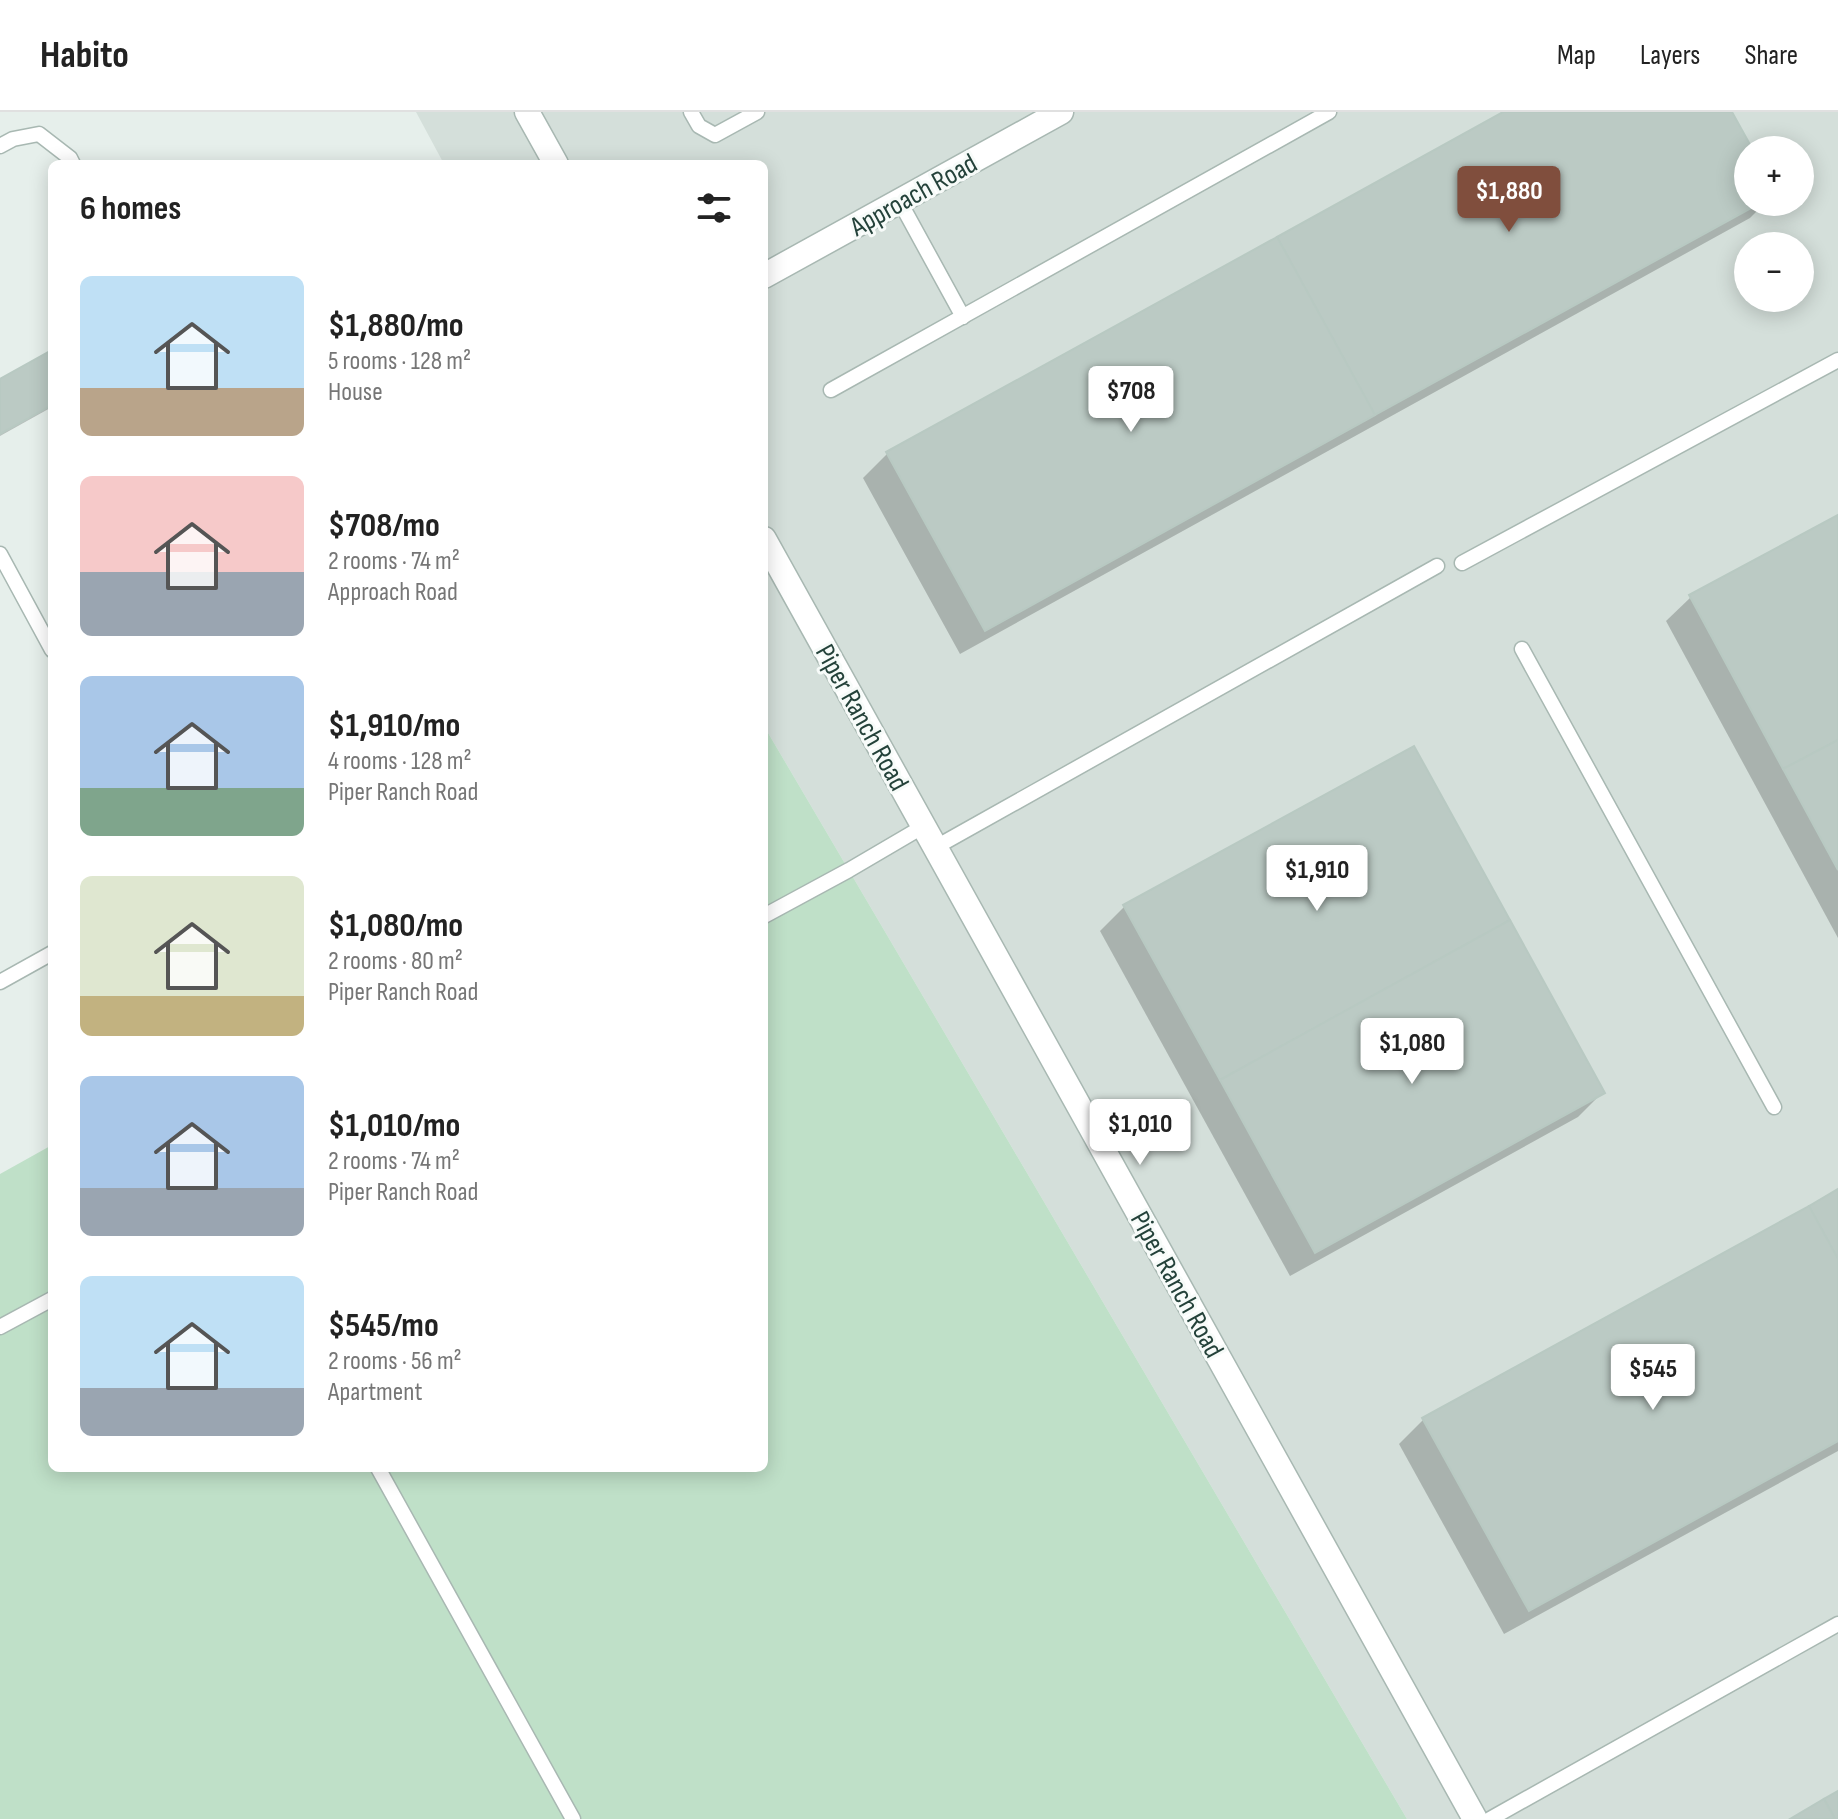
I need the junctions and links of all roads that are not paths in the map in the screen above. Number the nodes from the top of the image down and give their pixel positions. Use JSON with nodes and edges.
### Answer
{"nodes":[{"id":1,"x":527,"y":112,"type":"edge"},
{"id":2,"x":691,"y":112,"type":"edge"},
{"id":3,"x":757,"y":112,"type":"edge"},
{"id":4,"x":1061,"y":112,"type":"edge"},
{"id":5,"x":1329,"y":112,"type":"edge"},
{"id":6,"x":0,"y":146,"type":"edge"},
{"id":7,"x":71,"y":160,"type":"edge"},
{"id":8,"x":554,"y":160,"type":"edge"},
{"id":9,"x":900,"y":202,"type":"junction"},
{"id":10,"x":768,"y":274,"type":"edge"},
{"id":11,"x":963,"y":317,"type":"junction"},
{"id":12,"x":1838,"y":360,"type":"edge"},
{"id":13,"x":831,"y":390,"type":"dead end"},
{"id":14,"x":768,"y":546,"type":"edge"},
{"id":15,"x":2,"y":561,"type":"edge"},
{"id":16,"x":1462,"y":563,"type":"dead end"},
{"id":17,"x":1437,"y":566,"type":"dead end"},
{"id":18,"x":48,"y":643,"type":"edge"},
{"id":19,"x":1522,"y":649,"type":"dead end"},
{"id":20,"x":930,"y":837,"type":"junction"},
{"id":21,"x":768,"y":914,"type":"edge"},
{"id":22,"x":48,"y":955,"type":"edge"},
{"id":23,"x":0,"y":982,"type":"edge"},
{"id":24,"x":1774,"y":1107,"type":"dead end"},
{"id":25,"x":48,"y":1301,"type":"edge"},
{"id":26,"x":0,"y":1327,"type":"edge"},
{"id":27,"x":380,"y":1472,"type":"edge"},
{"id":28,"x":1838,"y":1624,"type":"edge"},
{"id":29,"x":573,"y":1819,"type":"edge"},
{"id":30,"x":1475,"y":1819,"type":"edge"},
{"id":31,"x":1490,"y":1819,"type":"edge"}],
"edges":[{"from":1,"to":8,"type":"street"},
{"from":2,"to":3,"type":"lane"},
{"from":4,"to":9,"type":"street","name":"Approach Road"},
{"from":5,"to":11,"type":"lane"},
{"from":6,"to":7,"type":"lane"},
{"from":9,"to":10,"type":"street","name":"Approach Road"},
{"from":9,"to":11,"type":"lane"},
{"from":11,"to":13,"type":"lane"},
{"from":12,"to":16,"type":"lane"},
{"from":14,"to":20,"type":"street","name":"Piper Ranch Road"},
{"from":15,"to":18,"type":"lane"},
{"from":17,"to":20,"type":"lane"},
{"from":19,"to":24,"type":"lane"},
{"from":20,"to":21,"type":"lane"},
{"from":20,"to":30,"type":"street","name":"Piper Ranch Road"},
{"from":22,"to":23,"type":"lane"},
{"from":25,"to":26,"type":"lane"},
{"from":27,"to":29,"type":"lane"},
{"from":28,"to":31,"type":"lane"}]}
